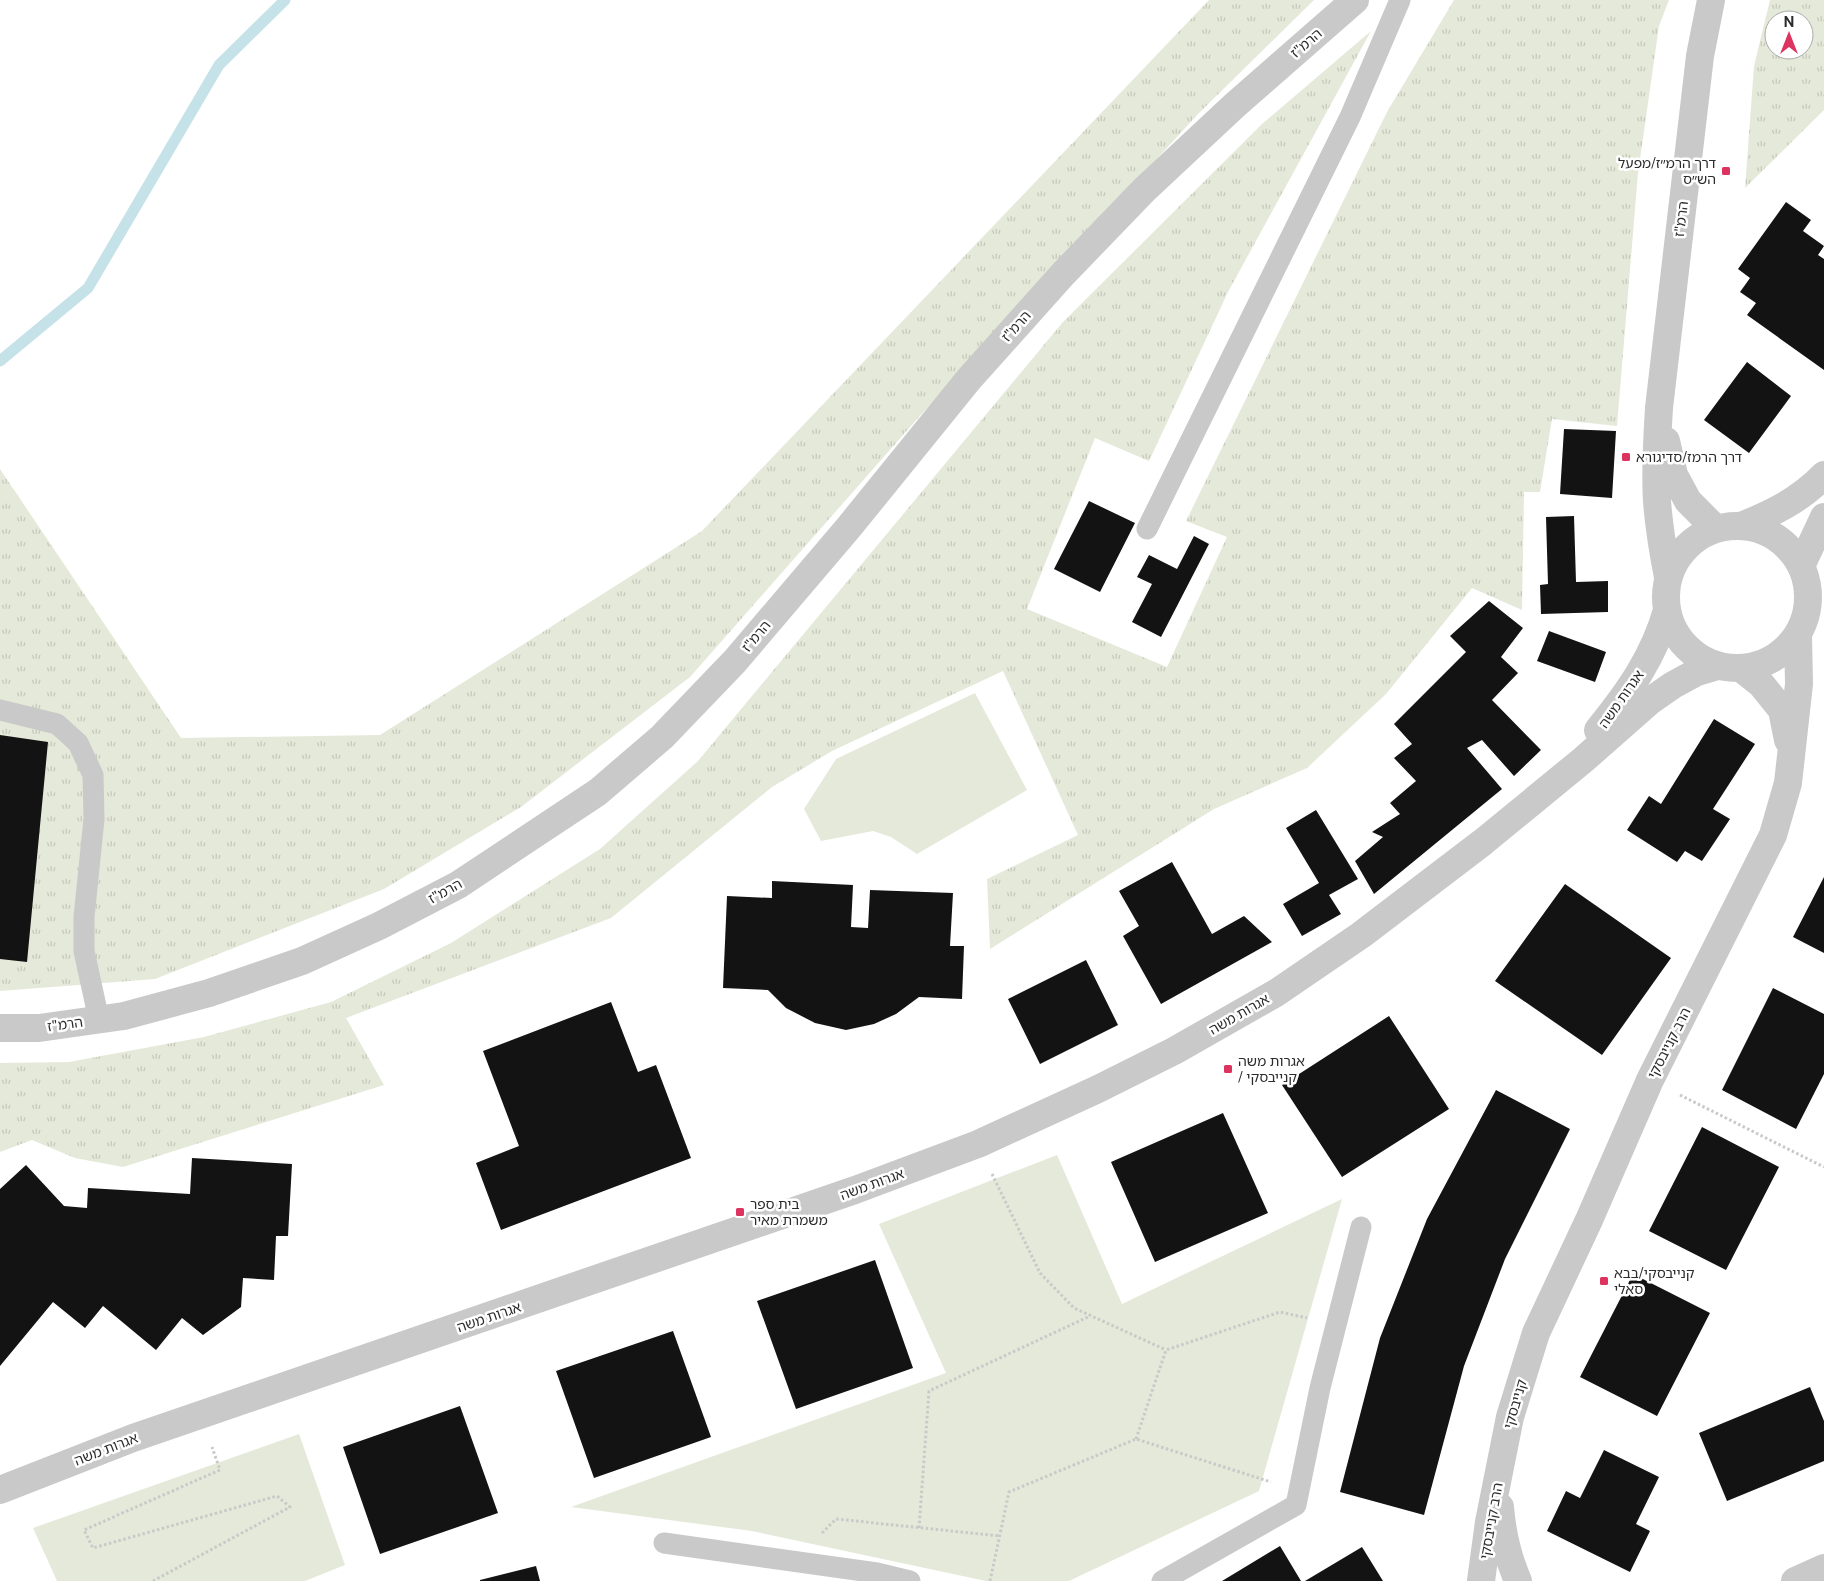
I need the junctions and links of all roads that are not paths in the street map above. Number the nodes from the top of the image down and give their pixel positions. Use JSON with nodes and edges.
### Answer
{"nodes":[{"id":1,"x":1355,"y":0,"type":"edge"},
{"id":2,"x":1400,"y":0,"type":"edge"},
{"id":3,"x":1711,"y":0,"type":"edge"},
{"id":4,"x":1659,"y":408,"type":"junction"},
{"id":5,"x":1824,"y":475,"type":"edge"},
{"id":6,"x":1824,"y":517,"type":"edge"},
{"id":7,"x":1728,"y":527,"type":"junction"},
{"id":8,"x":1147,"y":529,"type":"dead end"},
{"id":9,"x":1802,"y":564,"type":"junction"},
{"id":10,"x":1668,"y":577,"type":"junction"},
{"id":11,"x":1666,"y":610,"type":"junction"},
{"id":12,"x":1798,"y":635,"type":"junction"},
{"id":13,"x":1729,"y":667,"type":"junction"},
{"id":14,"x":0,"y":710,"type":"edge"},
{"id":15,"x":1791,"y":751,"type":"junction"},
{"id":16,"x":1560,"y":779,"type":"junction"},
{"id":17,"x":99,"y":1020,"type":"junction"},
{"id":18,"x":0,"y":1028,"type":"edge"},
{"id":19,"x":1361,"y":1227,"type":"dead end"},
{"id":20,"x":1536,"y":1333,"type":"joint"},
{"id":21,"x":1498,"y":1476,"type":"junction"},
{"id":22,"x":0,"y":1490,"type":"edge"},
{"id":23,"x":664,"y":1544,"type":"dead end"},
{"id":24,"x":1824,"y":1568,"type":"edge"},
{"id":25,"x":910,"y":1581,"type":"edge"},
{"id":26,"x":1162,"y":1581,"type":"edge"},
{"id":27,"x":1481,"y":1581,"type":"edge"},
{"id":28,"x":1518,"y":1581,"type":"edge"},
{"id":29,"x":1795,"y":1581,"type":"edge"}],
"edges":[{"from":1,"to":17,"type":"street","name":"הרמ\"ז"},
{"from":2,"to":8,"type":"lane"},
{"from":3,"to":4,"type":"street","name":"הרמ\"ז"},
{"from":4,"to":7,"type":"street","name":"הרמ\"ז"},
{"from":4,"to":10,"type":"street","name":"הרמ\"ז"},
{"from":5,"to":7,"type":"street"},
{"from":6,"to":9,"type":"street"},
{"from":7,"to":9,"type":"street"},
{"from":7,"to":10,"type":"street"},
{"from":9,"to":12,"type":"street"},
{"from":10,"to":11,"type":"street"},
{"from":11,"to":13,"type":"street"},
{"from":11,"to":16,"type":"street","name":"אגרות משה"},
{"from":12,"to":13,"type":"street"},
{"from":12,"to":15,"type":"street","name":"הרב קנייבסקי"},
{"from":13,"to":15,"type":"street","name":"הרב קנייבסקי"},
{"from":13,"to":16,"type":"street","name":"אגרות משה"},
{"from":14,"to":17,"type":"lane"},
{"from":15,"to":20,"type":"street","name":"הרב קנייבסקי"},
{"from":16,"to":22,"type":"street","name":"אגרות משה"},
{"from":17,"to":18,"type":"street","name":"הרמ\"ז"},
{"from":19,"to":26,"type":"lane"},
{"from":20,"to":21,"type":"street","name":"קנייבסקי"},
{"from":21,"to":27,"type":"street","name":"הרב קנייבסקי"},
{"from":21,"to":28,"type":"street","name":"הרב קנייבסקי"},
{"from":23,"to":25,"type":"lane"},
{"from":24,"to":29,"type":"street"}]}
